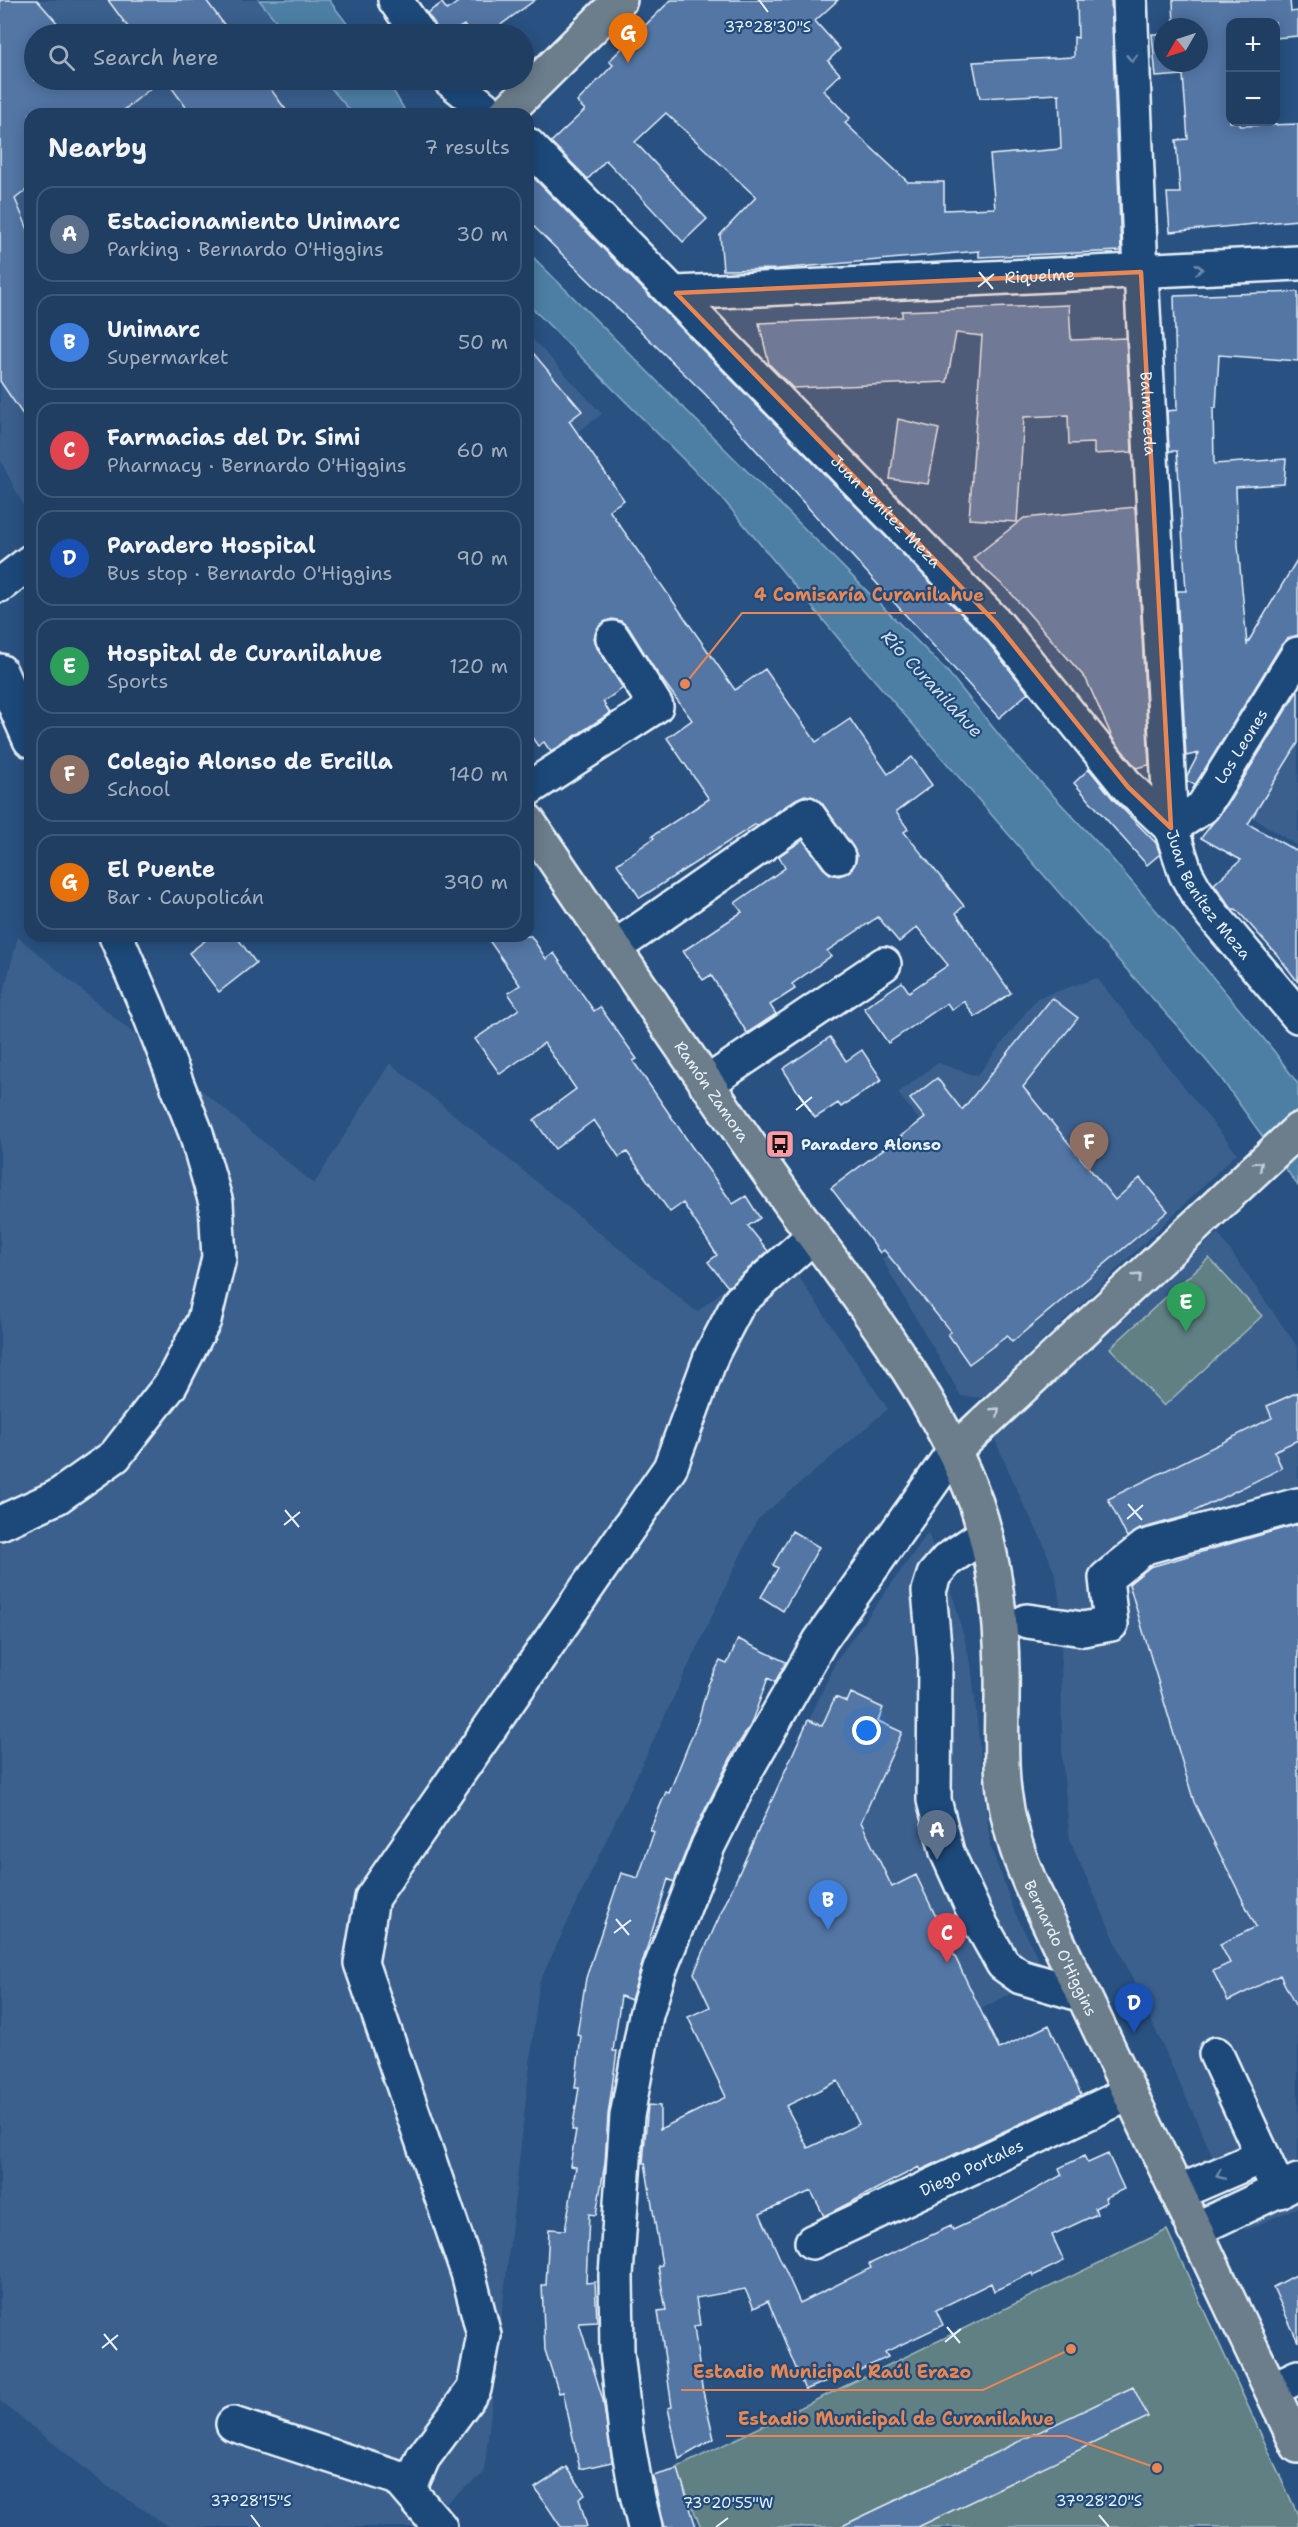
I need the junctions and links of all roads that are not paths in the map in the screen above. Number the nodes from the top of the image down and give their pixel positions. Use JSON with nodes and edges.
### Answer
{"nodes":[{"id":1,"x":395,"y":0,"type":"edge"},
{"id":2,"x":620,"y":0,"type":"edge"},
{"id":3,"x":1130,"y":0,"type":"edge"},
{"id":4,"x":412,"y":24,"type":"edge"},
{"id":5,"x":534,"y":85,"type":"edge"},
{"id":6,"x":462,"y":90,"type":"edge"},
{"id":7,"x":529,"y":90,"type":"edge"},
{"id":8,"x":485,"y":108,"type":"edge"},
{"id":9,"x":511,"y":108,"type":"edge"},
{"id":10,"x":534,"y":151,"type":"edge"},
{"id":11,"x":1298,"y":263,"type":"edge"},
{"id":12,"x":1141,"y":272,"type":"junction"},
{"id":13,"x":676,"y":293,"type":"junction"},
{"id":14,"x":24,"y":567,"type":"edge"},
{"id":15,"x":0,"y":585,"type":"edge"},
{"id":16,"x":613,"y":638,"type":"dead end"},
{"id":17,"x":1298,"y":654,"type":"edge"},
{"id":18,"x":0,"y":671,"type":"edge"},
{"id":19,"x":24,"y":726,"type":"edge"},
{"id":20,"x":534,"y":785,"type":"edge"},
{"id":21,"x":1171,"y":828,"type":"junction"},
{"id":22,"x":534,"y":830,"type":"edge"},
{"id":23,"x":838,"y":857,"type":"dead end"},
{"id":24,"x":119,"y":942,"type":"edge"},
{"id":25,"x":614,"y":948,"type":"junction"},
{"id":26,"x":884,"y":964,"type":"dead end"},
{"id":27,"x":1298,"y":1016,"type":"edge"},
{"id":28,"x":706,"y":1084,"type":"junction"},
{"id":29,"x":1298,"y":1130,"type":"edge"},
{"id":30,"x":813,"y":1236,"type":"junction"},
{"id":31,"x":954,"y":1451,"type":"junction"},
{"id":32,"x":1298,"y":1505,"type":"edge"},
{"id":33,"x":0,"y":1523,"type":"edge"},
{"id":34,"x":985,"y":1534,"type":"junction"},
{"id":35,"x":1027,"y":1621,"type":"dead end"},
{"id":36,"x":1083,"y":1995,"type":"junction"},
{"id":37,"x":1216,"y":2054,"type":"dead end"},
{"id":38,"x":1130,"y":2093,"type":"junction"},
{"id":39,"x":1263,"y":2156,"type":"junction"},
{"id":40,"x":1288,"y":2186,"type":"edge"},
{"id":41,"x":1177,"y":2193,"type":"junction"},
{"id":42,"x":1194,"y":2230,"type":"junction"},
{"id":43,"x":812,"y":2242,"type":"dead end"},
{"id":44,"x":1285,"y":2383,"type":"edge"},
{"id":45,"x":233,"y":2424,"type":"dead end"},
{"id":46,"x":1298,"y":2446,"type":"edge"},
{"id":47,"x":409,"y":2490,"type":"junction"},
{"id":48,"x":440,"y":2527,"type":"edge"},
{"id":49,"x":645,"y":2527,"type":"edge"}],
"edges":[{"from":1,"to":4,"type":"street"},
{"from":2,"to":5,"type":"main road"},
{"from":3,"to":12,"type":"street","name":"Balmaceda","one_way":true},
{"from":6,"to":8,"type":"street"},
{"from":7,"to":9,"type":"main road"},
{"from":10,"to":13,"type":"street","name":"Juan Benítez Meza"},
{"from":12,"to":11,"type":"street","name":"Riquelme","one_way":true},
{"from":12,"to":13,"type":"street","name":"Riquelme"},
{"from":12,"to":21,"type":"street","name":"Balmaceda"},
{"from":13,"to":21,"type":"street","name":"Juan Benítez Meza"},
{"from":14,"to":15,"type":"street"},
{"from":16,"to":20,"type":"street"},
{"from":17,"to":21,"type":"street","name":"Los Leones"},
{"from":18,"to":19,"type":"street"},
{"from":21,"to":27,"type":"street","name":"Juan Benítez Meza"},
{"from":22,"to":25,"type":"main road","name":"Ramón Zamora"},
{"from":23,"to":25,"type":"street"},
{"from":24,"to":33,"type":"street"},
{"from":25,"to":28,"type":"main road","name":"Ramón Zamora"},
{"from":26,"to":28,"type":"street"},
{"from":28,"to":30,"type":"main road","name":"Ramón Zamora"},
{"from":31,"to":29,"type":"main road","one_way":true},
{"from":30,"to":31,"type":"main road","name":"Ramón Zamora"},
{"from":30,"to":47,"type":"street"},
{"from":31,"to":34,"type":"main road","name":"Bernardo O'Higgins"},
{"from":31,"to":49,"type":"street"},
{"from":32,"to":35,"type":"street"},
{"from":34,"to":36,"type":"main road","name":"Bernardo O'Higgins"},
{"from":34,"to":36,"type":"street"},
{"from":36,"to":38,"type":"main road","name":"Bernardo O'Higgins"},
{"from":37,"to":39,"type":"street"},
{"from":38,"to":41,"type":"main road","name":"Bernardo O'Higgins"},
{"from":38,"to":43,"type":"street","name":"Diego Portales"},
{"from":39,"to":40,"type":"street"},
{"from":39,"to":41,"type":"street","one_way":true},
{"from":40,"to":42,"type":"street"},
{"from":41,"to":42,"type":"main road","name":"Bernardo O'Higgins"},
{"from":42,"to":44,"type":"main road","name":"Bernardo O'Higgins"},
{"from":44,"to":46,"type":"main road","name":"Bernardo O'Higgins"},
{"from":45,"to":47,"type":"street"},
{"from":47,"to":48,"type":"street"}]}
